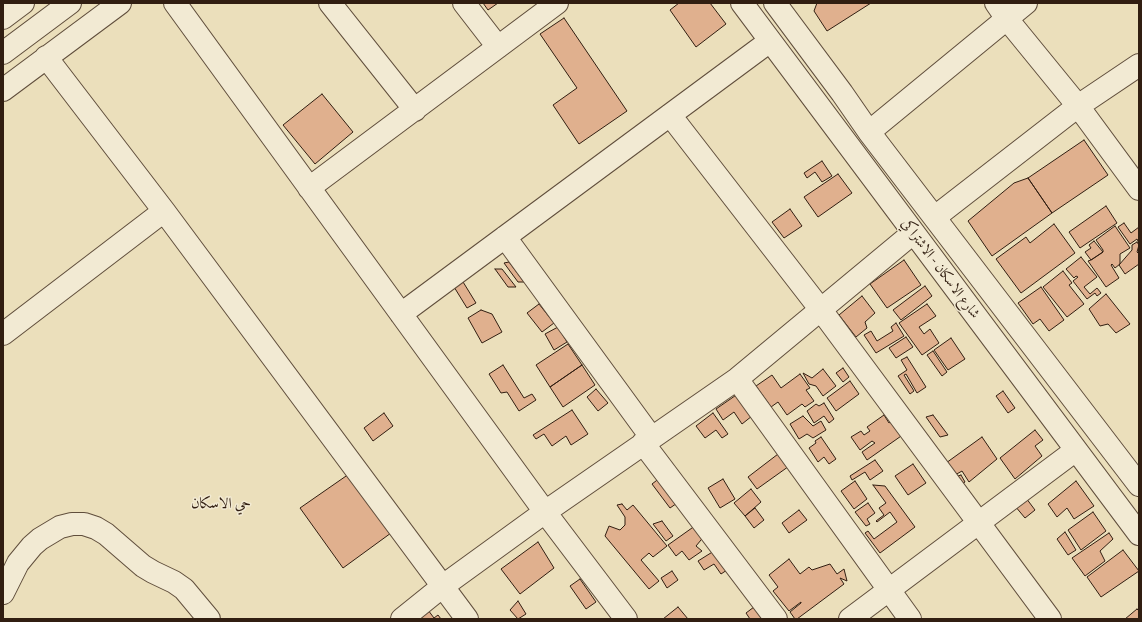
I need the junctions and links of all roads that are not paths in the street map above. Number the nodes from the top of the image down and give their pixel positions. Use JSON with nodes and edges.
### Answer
{"nodes":[{"id":1,"x":23,"y":3,"type":"edge"},
{"id":2,"x":70,"y":3,"type":"edge"},
{"id":3,"x":120,"y":3,"type":"edge"},
{"id":4,"x":175,"y":3,"type":"edge"},
{"id":5,"x":330,"y":3,"type":"edge"},
{"id":6,"x":464,"y":3,"type":"edge"},
{"id":7,"x":557,"y":3,"type":"edge"},
{"id":8,"x":742,"y":3,"type":"edge"},
{"id":9,"x":775,"y":3,"type":"edge"},
{"id":10,"x":1026,"y":3,"type":"edge"},
{"id":11,"x":1002,"y":11,"type":"edge"},
{"id":12,"x":3,"y":18,"type":"edge"},
{"id":13,"x":770,"y":41,"type":"junction"},
{"id":14,"x":498,"y":47,"type":"junction"},
{"id":15,"x":3,"y":53,"type":"edge"},
{"id":16,"x":46,"y":57,"type":"junction"},
{"id":17,"x":1139,"y":65,"type":"edge"},
{"id":18,"x":3,"y":90,"type":"edge"},
{"id":19,"x":842,"y":93,"type":"junction"},
{"id":20,"x":1078,"y":106,"type":"junction"},
{"id":21,"x":415,"y":110,"type":"junction"},
{"id":22,"x":821,"y":110,"type":"junction"},
{"id":23,"x":670,"y":115,"type":"junction"},
{"id":24,"x":869,"y":132,"type":"junction"},
{"id":25,"x":309,"y":188,"type":"junction"},
{"id":26,"x":1139,"y":189,"type":"edge"},
{"id":27,"x":164,"y":211,"type":"junction"},
{"id":28,"x":935,"y":218,"type":"junction"},
{"id":29,"x":913,"y":234,"type":"junction"},
{"id":30,"x":505,"y":237,"type":"junction"},
{"id":31,"x":821,"y":310,"type":"junction"},
{"id":32,"x":401,"y":314,"type":"junction"},
{"id":33,"x":3,"y":334,"type":"edge"},
{"id":34,"x":737,"y":378,"type":"junction"},
{"id":35,"x":647,"y":440,"type":"junction"},
{"id":36,"x":1076,"y":450,"type":"junction"},
{"id":37,"x":1139,"y":484,"type":"edge"},
{"id":38,"x":545,"y":512,"type":"junction"},
{"id":39,"x":978,"y":523,"type":"junction"},
{"id":40,"x":1139,"y":534,"type":"edge"},
{"id":41,"x":443,"y":586,"type":"junction"},
{"id":42,"x":889,"y":590,"type":"junction"},
{"id":43,"x":3,"y":593,"type":"edge"},
{"id":44,"x":209,"y":619,"type":"edge"},
{"id":45,"x":402,"y":619,"type":"edge"},
{"id":46,"x":467,"y":619,"type":"edge"},
{"id":47,"x":626,"y":619,"type":"edge"},
{"id":48,"x":776,"y":619,"type":"edge"},
{"id":49,"x":850,"y":619,"type":"edge"},
{"id":50,"x":910,"y":619,"type":"edge"},
{"id":51,"x":1050,"y":619,"type":"edge"}],
"edges":[{"from":1,"to":12,"type":"street"},
{"from":2,"to":15,"type":"street"},
{"from":3,"to":16,"type":"street"},
{"from":4,"to":25,"type":"street"},
{"from":5,"to":21,"type":"street"},
{"from":6,"to":14,"type":"street"},
{"from":7,"to":14,"type":"street"},
{"from":8,"to":13,"type":"street","name":"شارع الاسكان - الاشتراكي"},
{"from":9,"to":19,"type":"street","name":"شارع الاسكان - الاشتراكي"},
{"from":10,"to":11,"type":"street"},
{"from":11,"to":20,"type":"street"},
{"from":11,"to":24,"type":"street"},
{"from":13,"to":22,"type":"street","name":"شارع الاسكان - الاشتراكي"},
{"from":13,"to":23,"type":"street"},
{"from":14,"to":21,"type":"street"},
{"from":16,"to":18,"type":"street"},
{"from":16,"to":27,"type":"street"},
{"from":17,"to":20,"type":"street"},
{"from":19,"to":22,"type":"street"},
{"from":19,"to":24,"type":"street","name":"شارع الاسكان - الاشتراكي"},
{"from":20,"to":26,"type":"street"},
{"from":20,"to":28,"type":"street"},
{"from":21,"to":25,"type":"street"},
{"from":22,"to":29,"type":"street","name":"شارع الاسكان - الاشتراكي"},
{"from":23,"to":30,"type":"street"},
{"from":23,"to":31,"type":"street"},
{"from":24,"to":28,"type":"street","name":"شارع الاسكان - الاشتراكي"},
{"from":25,"to":32,"type":"street"},
{"from":27,"to":33,"type":"street"},
{"from":27,"to":41,"type":"street"},
{"from":28,"to":37,"type":"street","name":"شارع الاسكان - الاشتراكي"},
{"from":29,"to":31,"type":"street"},
{"from":29,"to":36,"type":"street","name":"شارع الاسكان - الاشتراكي"},
{"from":30,"to":32,"type":"street"},
{"from":30,"to":35,"type":"street"},
{"from":31,"to":34,"type":"street"},
{"from":31,"to":39,"type":"street"},
{"from":32,"to":38,"type":"street"},
{"from":34,"to":35,"type":"street"},
{"from":34,"to":42,"type":"street"},
{"from":35,"to":38,"type":"street"},
{"from":35,"to":48,"type":"street"},
{"from":36,"to":39,"type":"street"},
{"from":36,"to":40,"type":"street","name":"شارع الاسكان - الاشتراكي"},
{"from":38,"to":41,"type":"street"},
{"from":38,"to":47,"type":"street"},
{"from":39,"to":42,"type":"street"},
{"from":39,"to":51,"type":"street"},
{"from":41,"to":45,"type":"street"},
{"from":41,"to":46,"type":"street"},
{"from":42,"to":49,"type":"street"},
{"from":42,"to":50,"type":"street"},
{"from":43,"to":44,"type":"street"}]}
